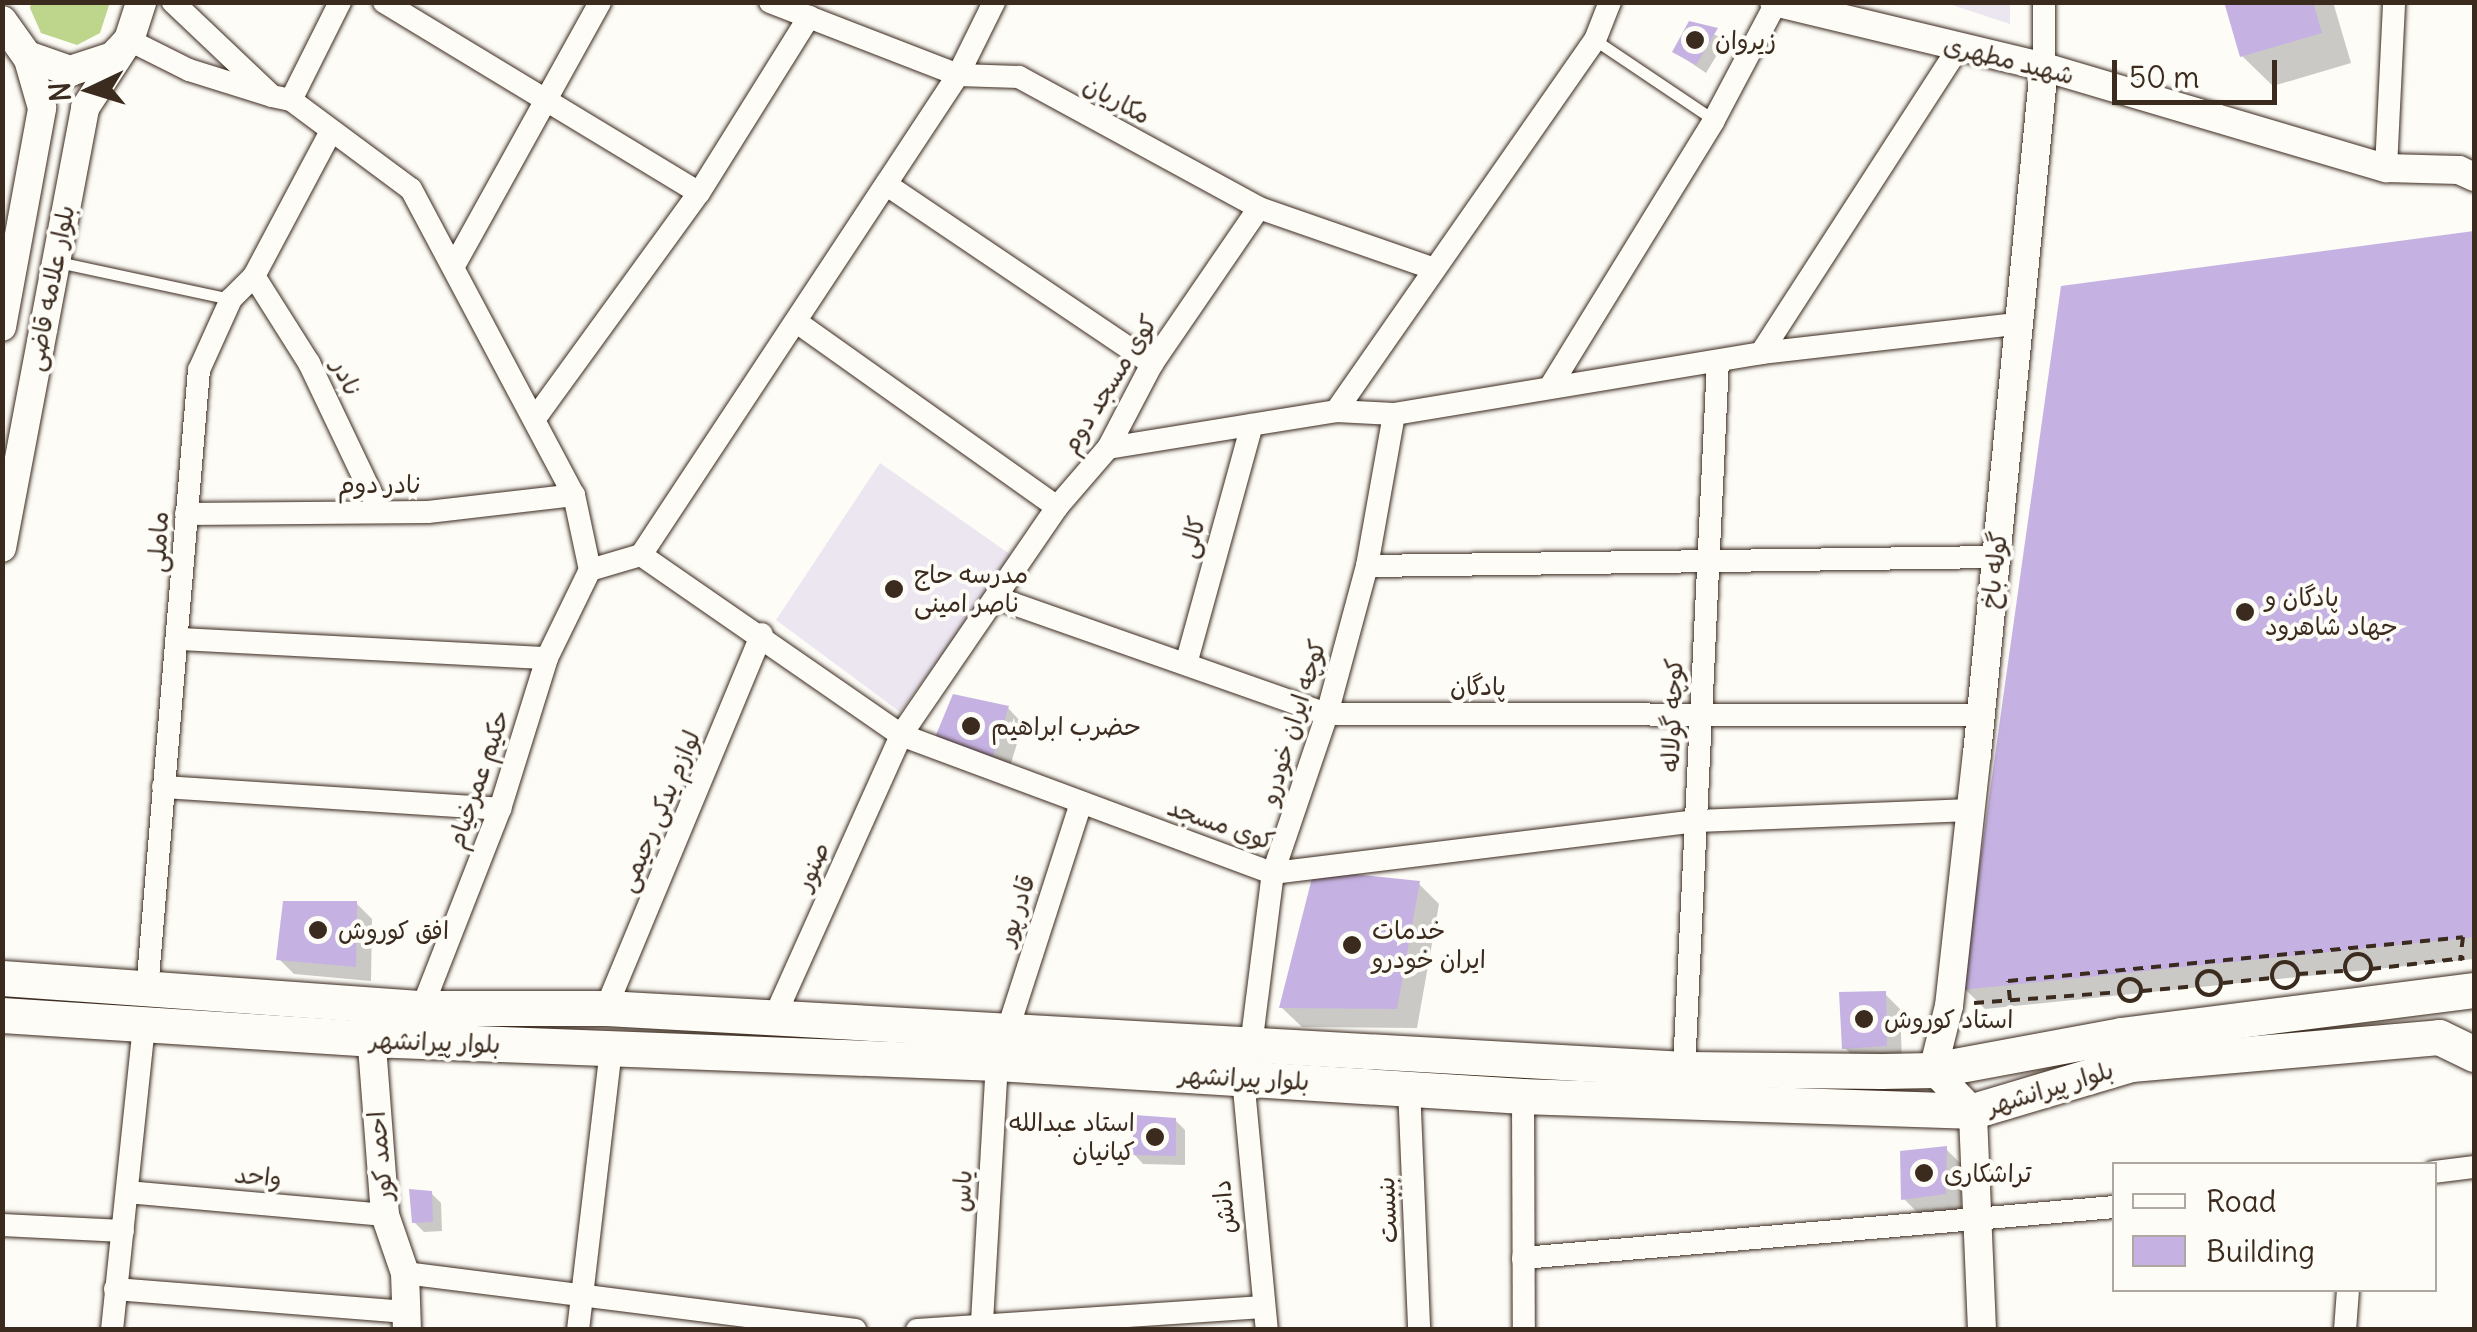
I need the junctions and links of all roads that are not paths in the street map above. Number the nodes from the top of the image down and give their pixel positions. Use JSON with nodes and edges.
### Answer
{"nodes":[{"id":1,"x":141,"y":2,"type":"edge"},
{"id":2,"x":173,"y":2,"type":"edge"},
{"id":3,"x":340,"y":2,"type":"edge"},
{"id":4,"x":384,"y":2,"type":"edge"},
{"id":5,"x":600,"y":2,"type":"edge"},
{"id":6,"x":770,"y":2,"type":"edge"},
{"id":7,"x":994,"y":2,"type":"edge"},
{"id":8,"x":1610,"y":2,"type":"edge"},
{"id":9,"x":2044,"y":2,"type":"edge"},
{"id":10,"x":2394,"y":2,"type":"edge"},
{"id":11,"x":1775,"y":3,"type":"edge"},
{"id":12,"x":809,"y":17,"type":"junction"},
{"id":13,"x":11,"y":36,"type":"edge"},
{"id":14,"x":129,"y":40,"type":"junction"},
{"id":15,"x":1596,"y":40,"type":"junction"},
{"id":16,"x":1959,"y":47,"type":"junction"},
{"id":17,"x":2044,"y":67,"type":"junction"},
{"id":18,"x":958,"y":74,"type":"junction"},
{"id":19,"x":282,"y":98,"type":"junction"},
{"id":20,"x":540,"y":102,"type":"junction"},
{"id":21,"x":1714,"y":120,"type":"junction"},
{"id":22,"x":332,"y":131,"type":"junction"},
{"id":23,"x":2386,"y":168,"type":"junction"},
{"id":24,"x":2474,"y":177,"type":"edge"},
{"id":25,"x":887,"y":185,"type":"junction"},
{"id":26,"x":700,"y":193,"type":"junction"},
{"id":27,"x":1259,"y":208,"type":"junction"},
{"id":28,"x":54,"y":260,"type":"junction"},
{"id":29,"x":455,"y":264,"type":"junction"},
{"id":30,"x":1432,"y":268,"type":"junction"},
{"id":31,"x":254,"y":276,"type":"junction"},
{"id":32,"x":231,"y":300,"type":"junction"},
{"id":33,"x":798,"y":323,"type":"junction"},
{"id":34,"x":2016,"y":324,"type":"junction"},
{"id":35,"x":2,"y":327,"type":"edge"},
{"id":36,"x":1760,"y":353,"type":"junction"},
{"id":37,"x":1718,"y":362,"type":"junction"},
{"id":38,"x":1152,"y":364,"type":"junction"},
{"id":39,"x":1550,"y":386,"type":"junction"},
{"id":40,"x":1336,"y":412,"type":"junction"},
{"id":41,"x":1394,"y":414,"type":"junction"},
{"id":42,"x":536,"y":417,"type":"junction"},
{"id":43,"x":1252,"y":425,"type":"junction"},
{"id":44,"x":1108,"y":448,"type":"junction"},
{"id":45,"x":574,"y":494,"type":"junction"},
{"id":46,"x":1057,"y":507,"type":"junction"},
{"id":47,"x":379,"y":510,"type":"junction"},
{"id":48,"x":186,"y":514,"type":"junction"},
{"id":49,"x":2,"y":548,"type":"edge"},
{"id":50,"x":640,"y":555,"type":"junction"},
{"id":51,"x":1994,"y":557,"type":"junction"},
{"id":52,"x":1706,"y":559,"type":"junction"},
{"id":53,"x":1367,"y":566,"type":"junction"},
{"id":54,"x":590,"y":570,"type":"junction"},
{"id":55,"x":996,"y":598,"type":"junction"},
{"id":56,"x":762,"y":634,"type":"junction"},
{"id":57,"x":182,"y":639,"type":"junction"},
{"id":58,"x":547,"y":658,"type":"junction"},
{"id":59,"x":1186,"y":664,"type":"junction"},
{"id":60,"x":1699,"y":712,"type":"junction"},
{"id":61,"x":1327,"y":714,"type":"junction"},
{"id":62,"x":1979,"y":715,"type":"junction"},
{"id":63,"x":901,"y":736,"type":"junction"},
{"id":64,"x":163,"y":787,"type":"junction"},
{"id":65,"x":1081,"y":803,"type":"junction"},
{"id":66,"x":500,"y":809,"type":"junction"},
{"id":67,"x":1966,"y":810,"type":"junction"},
{"id":68,"x":1696,"y":821,"type":"junction"},
{"id":69,"x":1273,"y":872,"type":"junction"},
{"id":70,"x":2,"y":978,"type":"edge"},
{"id":71,"x":2474,"y":989,"type":"edge"},
{"id":72,"x":147,"y":990,"type":"junction"},
{"id":73,"x":422,"y":1008,"type":"junction"},
{"id":74,"x":606,"y":1008,"type":"junction"},
{"id":75,"x":2,"y":1016,"type":"edge"},
{"id":76,"x":774,"y":1018,"type":"junction"},
{"id":77,"x":370,"y":1022,"type":"junction"},
{"id":78,"x":144,"y":1026,"type":"junction"},
{"id":79,"x":2474,"y":1038,"type":"edge"},
{"id":80,"x":611,"y":1049,"type":"junction"},
{"id":81,"x":1000,"y":1049,"type":"junction"},
{"id":82,"x":2474,"y":1054,"type":"edge"},
{"id":83,"x":1247,"y":1062,"type":"junction"},
{"id":84,"x":1684,"y":1069,"type":"junction"},
{"id":85,"x":1933,"y":1070,"type":"junction"},
{"id":86,"x":1409,"y":1088,"type":"junction"},
{"id":87,"x":1524,"y":1096,"type":"junction"},
{"id":88,"x":1973,"y":1111,"type":"junction"},
{"id":89,"x":2474,"y":1167,"type":"edge"},
{"id":90,"x":2437,"y":1172,"type":"edge"},
{"id":91,"x":126,"y":1192,"type":"junction"},
{"id":92,"x":2112,"y":1207,"type":"edge"},
{"id":93,"x":385,"y":1215,"type":"junction"},
{"id":94,"x":1979,"y":1222,"type":"junction"},
{"id":95,"x":2,"y":1225,"type":"edge"},
{"id":96,"x":124,"y":1232,"type":"junction"},
{"id":97,"x":1524,"y":1258,"type":"junction"},
{"id":98,"x":405,"y":1273,"type":"junction"},
{"id":99,"x":115,"y":1289,"type":"junction"},
{"id":100,"x":2347,"y":1292,"type":"edge"},
{"id":101,"x":584,"y":1294,"type":"junction"},
{"id":102,"x":1265,"y":1318,"type":"edge"},
{"id":103,"x":1132,"y":1320,"type":"edge"},
{"id":104,"x":407,"y":1321,"type":"edge"},
{"id":105,"x":977,"y":1325,"type":"edge"},
{"id":106,"x":2337,"y":1328,"type":"edge"},
{"id":107,"x":112,"y":1330,"type":"edge"},
{"id":108,"x":578,"y":1330,"type":"edge"},
{"id":109,"x":855,"y":1330,"type":"edge"},
{"id":110,"x":918,"y":1330,"type":"edge"},
{"id":111,"x":1420,"y":1330,"type":"edge"},
{"id":112,"x":1524,"y":1330,"type":"edge"},
{"id":113,"x":1982,"y":1330,"type":"edge"}],
"edges":[{"from":1,"to":14,"type":"main road"},
{"from":2,"to":19,"type":"street"},
{"from":3,"to":19,"type":"street"},
{"from":4,"to":20,"type":"street"},
{"from":5,"to":20,"type":"street"},
{"from":6,"to":12,"type":"street","name":"مکاریان"},
{"from":7,"to":18,"type":"street"},
{"from":8,"to":15,"type":"street"},
{"from":9,"to":17,"type":"street"},
{"from":10,"to":23,"type":"street"},
{"from":11,"to":16,"type":"street","name":"شهید مطهری"},
{"from":11,"to":21,"type":"street"},
{"from":12,"to":18,"type":"street","name":"مکاریان"},
{"from":12,"to":26,"type":"street"},
{"from":13,"to":14,"type":"main road"},
{"from":13,"to":35,"type":"street","name":"بلوار علامه قاضی"},
{"from":14,"to":19,"type":"street"},
{"from":14,"to":28,"type":"street","name":"بلوار علامه قاضی"},
{"from":15,"to":21,"type":"lane"},
{"from":15,"to":30,"type":"street"},
{"from":16,"to":17,"type":"street","name":"شهید مطهری"},
{"from":16,"to":36,"type":"street"},
{"from":17,"to":23,"type":"street","name":"شهید مطهری"},
{"from":17,"to":34,"type":"street","name":"گوله باخ"},
{"from":18,"to":25,"type":"street"},
{"from":18,"to":27,"type":"street","name":"مکاریان"},
{"from":19,"to":22,"type":"street"},
{"from":20,"to":26,"type":"street"},
{"from":20,"to":29,"type":"street"},
{"from":21,"to":39,"type":"street"},
{"from":22,"to":29,"type":"street"},
{"from":22,"to":31,"type":"street","name":"ماملی"},
{"from":23,"to":24,"type":"street","name":"شهید مطهری"},
{"from":25,"to":33,"type":"street"},
{"from":25,"to":38,"type":"street"},
{"from":26,"to":42,"type":"street"},
{"from":27,"to":30,"type":"street","name":"مکاریان"},
{"from":27,"to":38,"type":"street","name":"کوی مسجد دوم"},
{"from":28,"to":32,"type":"lane"},
{"from":28,"to":49,"type":"street","name":"بلوار علامه قاضی"},
{"from":29,"to":42,"type":"street"},
{"from":30,"to":40,"type":"street"},
{"from":31,"to":32,"type":"street","name":"ماملی"},
{"from":31,"to":47,"type":"street","name":"نادر"},
{"from":32,"to":48,"type":"street","name":"ماملی"},
{"from":33,"to":46,"type":"street"},
{"from":33,"to":50,"type":"street"},
{"from":34,"to":36,"type":"street"},
{"from":34,"to":51,"type":"street","name":"گوله باخ"},
{"from":36,"to":37,"type":"street"},
{"from":37,"to":39,"type":"street"},
{"from":37,"to":52,"type":"street","name":"کوچه گولاله"},
{"from":38,"to":44,"type":"street","name":"کوی مسجد دوم"},
{"from":39,"to":41,"type":"street"},
{"from":40,"to":41,"type":"street"},
{"from":40,"to":43,"type":"street"},
{"from":41,"to":53,"type":"street","name":"کوچه ایران خودرو"},
{"from":42,"to":45,"type":"street"},
{"from":43,"to":44,"type":"street"},
{"from":43,"to":59,"type":"street","name":"کالی"},
{"from":44,"to":46,"type":"street","name":"کوی مسجد دوم"},
{"from":45,"to":47,"type":"street","name":"نادر دوم"},
{"from":45,"to":54,"type":"street"},
{"from":46,"to":55,"type":"street","name":"کوی مسجد دوم"},
{"from":47,"to":48,"type":"street","name":"نادر دوم"},
{"from":48,"to":57,"type":"street","name":"ماملی"},
{"from":50,"to":54,"type":"street"},
{"from":50,"to":56,"type":"street","name":"کوی مسجد"},
{"from":51,"to":52,"type":"street"},
{"from":51,"to":62,"type":"street","name":"گوله باخ"},
{"from":52,"to":53,"type":"street"},
{"from":52,"to":60,"type":"street","name":"کوچه گولاله"},
{"from":53,"to":61,"type":"street","name":"کوچه ایران خودرو"},
{"from":54,"to":58,"type":"street","name":"حکیم عمرخیام"},
{"from":55,"to":59,"type":"street","name":"پادگان"},
{"from":55,"to":63,"type":"street","name":"کوی مسجد دوم"},
{"from":56,"to":63,"type":"street","name":"کوی مسجد"},
{"from":56,"to":74,"type":"street","name":"لوازم یدکی رحیمی"},
{"from":57,"to":58,"type":"street"},
{"from":57,"to":64,"type":"street","name":"ماملی"},
{"from":58,"to":66,"type":"street","name":"حکیم عمرخیام"},
{"from":59,"to":61,"type":"street","name":"پادگان"},
{"from":60,"to":61,"type":"street","name":"پادگان"},
{"from":60,"to":62,"type":"street","name":"پادگان"},
{"from":60,"to":68,"type":"street","name":"کوچه گولاله"},
{"from":61,"to":69,"type":"street","name":"کوچه ایران خودرو"},
{"from":62,"to":67,"type":"street","name":"گوله باخ"},
{"from":63,"to":65,"type":"street","name":"کوی مسجد"},
{"from":63,"to":76,"type":"street","name":"صنور"},
{"from":64,"to":66,"type":"street"},
{"from":64,"to":72,"type":"street","name":"ماملی"},
{"from":65,"to":69,"type":"street","name":"کوی مسجد"},
{"from":65,"to":81,"type":"street","name":"قادر پور"},
{"from":66,"to":73,"type":"street","name":"حکیم عمرخیام"},
{"from":67,"to":68,"type":"street","name":"کوی مسجد"},
{"from":67,"to":85,"type":"street","name":"گوله باخ"},
{"from":68,"to":69,"type":"street","name":"کوی مسجد"},
{"from":68,"to":84,"type":"street","name":"کوچه گولاله"},
{"from":69,"to":83,"type":"street","name":"کوچه ایران خودرو"},
{"from":70,"to":72,"type":"main road","name":"بلوار پیرانشهر"},
{"from":71,"to":79,"type":"main road"},
{"from":71,"to":85,"type":"main road","name":"بلوار پیرانشهر"},
{"from":72,"to":77,"type":"main road","name":"بلوار پیرانشهر"},
{"from":73,"to":74,"type":"main road","name":"بلوار پیرانشهر"},
{"from":73,"to":77,"type":"main road","name":"بلوار پیرانشهر"},
{"from":74,"to":76,"type":"main road","name":"بلوار پیرانشهر"},
{"from":75,"to":78,"type":"main road","name":"بلوار پیرانشهر"},
{"from":76,"to":81,"type":"main road","name":"بلوار پیرانشهر"},
{"from":77,"to":78,"type":"main road","name":"بلوار پیرانشهر"},
{"from":77,"to":80,"type":"main road","name":"بلوار پیرانشهر"},
{"from":77,"to":93,"type":"street","name":"احمد کور"},
{"from":78,"to":91,"type":"street"},
{"from":80,"to":81,"type":"main road","name":"بلوار پیرانشهر"},
{"from":80,"to":101,"type":"street"},
{"from":81,"to":83,"type":"main road","name":"بلوار پیرانشهر"},
{"from":81,"to":105,"type":"street","name":"یاس"},
{"from":82,"to":88,"type":"main road","name":"بلوار پیرانشهر"},
{"from":83,"to":84,"type":"main road","name":"بلوار پیرانشهر"},
{"from":83,"to":86,"type":"main road","name":"بلوار پیرانشهر"},
{"from":83,"to":102,"type":"street","name":"دانش"},
{"from":84,"to":85,"type":"main road","name":"بلوار پیرانشهر"},
{"from":85,"to":88,"type":"street"},
{"from":86,"to":87,"type":"main road","name":"بلوار پیرانشهر"},
{"from":86,"to":111,"type":"street","name":"بنبست"},
{"from":87,"to":88,"type":"main road","name":"بلوار پیرانشهر"},
{"from":87,"to":97,"type":"street"},
{"from":88,"to":94,"type":"street"},
{"from":89,"to":90,"type":"street"},
{"from":91,"to":93,"type":"street","name":"واحد"},
{"from":91,"to":96,"type":"street"},
{"from":92,"to":94,"type":"street"},
{"from":93,"to":98,"type":"street","name":"احمد کور"},
{"from":94,"to":97,"type":"street"},
{"from":94,"to":113,"type":"street"},
{"from":95,"to":96,"type":"street"},
{"from":96,"to":99,"type":"street"},
{"from":97,"to":112,"type":"street"},
{"from":98,"to":101,"type":"street"},
{"from":98,"to":104,"type":"street","name":"احمد کور"},
{"from":99,"to":104,"type":"street"},
{"from":99,"to":107,"type":"street"},
{"from":100,"to":106,"type":"street"},
{"from":101,"to":108,"type":"street"},
{"from":101,"to":109,"type":"street"},
{"from":102,"to":103,"type":"street"},
{"from":103,"to":105,"type":"street"},
{"from":105,"to":110,"type":"street"}]}
